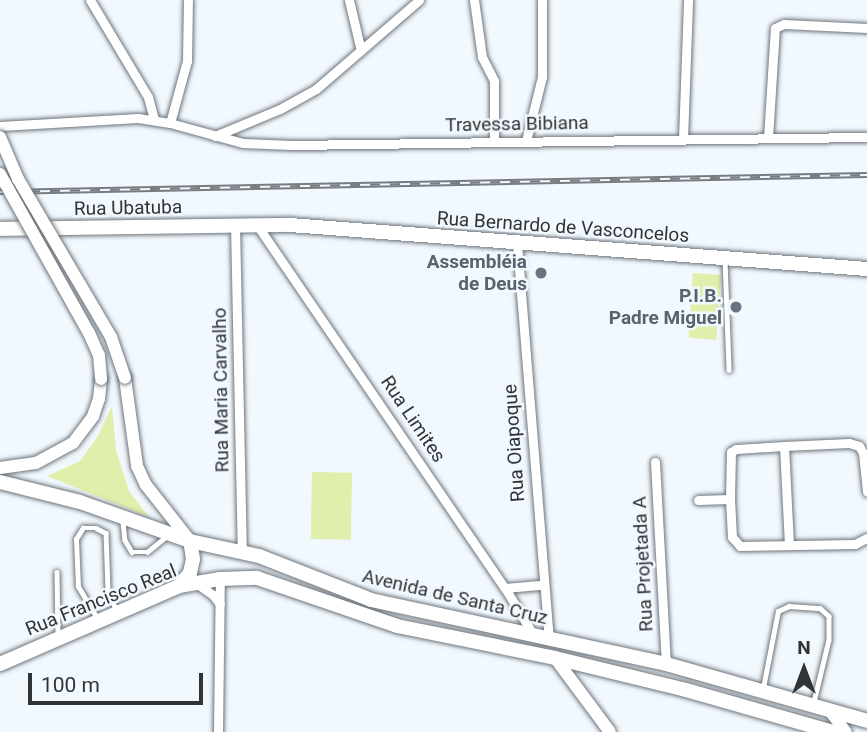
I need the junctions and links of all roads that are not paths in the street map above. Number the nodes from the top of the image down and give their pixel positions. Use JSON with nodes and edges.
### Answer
{"nodes":[{"id":1,"x":90,"y":0,"type":"edge"},
{"id":2,"x":188,"y":0,"type":"edge"},
{"id":3,"x":349,"y":0,"type":"edge"},
{"id":4,"x":419,"y":0,"type":"edge"},
{"id":5,"x":474,"y":0,"type":"edge"},
{"id":6,"x":542,"y":0,"type":"edge"},
{"id":7,"x":688,"y":0,"type":"edge"},
{"id":8,"x":867,"y":28,"type":"edge"},
{"id":9,"x":361,"y":51,"type":"junction"},
{"id":10,"x":154,"y":120,"type":"junction"},
{"id":11,"x":170,"y":123,"type":"junction"},
{"id":12,"x":0,"y":126,"type":"edge"},
{"id":13,"x":215,"y":136,"type":"junction"},
{"id":14,"x":0,"y":137,"type":"edge"},
{"id":15,"x":867,"y":137,"type":"edge"},
{"id":16,"x":768,"y":138,"type":"junction"},
{"id":17,"x":683,"y":139,"type":"junction"},
{"id":18,"x":494,"y":141,"type":"junction"},
{"id":19,"x":526,"y":141,"type":"junction"},
{"id":20,"x":0,"y":174,"type":"edge"},
{"id":21,"x":235,"y":225,"type":"junction"},
{"id":22,"x":257,"y":225,"type":"junction"},
{"id":23,"x":0,"y":229,"type":"edge"},
{"id":24,"x":517,"y":243,"type":"junction"},
{"id":25,"x":726,"y":258,"type":"junction"},
{"id":26,"x":867,"y":269,"type":"edge"},
{"id":27,"x":729,"y":370,"type":"dead end"},
{"id":28,"x":784,"y":446,"type":"junction"},
{"id":29,"x":655,"y":462,"type":"dead end"},
{"id":30,"x":0,"y":468,"type":"edge"},
{"id":31,"x":0,"y":482,"type":"edge"},
{"id":32,"x":867,"y":492,"type":"edge"},
{"id":33,"x":730,"y":499,"type":"junction"},
{"id":34,"x":867,"y":499,"type":"edge"},
{"id":35,"x":698,"y":500,"type":"dead end"},
{"id":36,"x":123,"y":517,"type":"junction"},
{"id":37,"x":169,"y":534,"type":"junction"},
{"id":38,"x":867,"y":538,"type":"edge"},
{"id":39,"x":190,"y":541,"type":"junction"},
{"id":40,"x":789,"y":545,"type":"junction"},
{"id":41,"x":242,"y":554,"type":"junction"},
{"id":42,"x":57,"y":572,"type":"dead end"},
{"id":43,"x":220,"y":579,"type":"junction"},
{"id":44,"x":195,"y":582,"type":"junction"},
{"id":45,"x":542,"y":585,"type":"junction"},
{"id":46,"x":179,"y":586,"type":"junction"},
{"id":47,"x":505,"y":588,"type":"junction"},
{"id":48,"x":220,"y":604,"type":"junction"},
{"id":49,"x":117,"y":612,"type":"junction"},
{"id":50,"x":98,"y":620,"type":"junction"},
{"id":51,"x":58,"y":638,"type":"junction"},
{"id":52,"x":542,"y":638,"type":"junction"},
{"id":53,"x":555,"y":658,"type":"junction"},
{"id":54,"x":0,"y":664,"type":"edge"},
{"id":55,"x":666,"y":664,"type":"junction"},
{"id":56,"x":763,"y":692,"type":"junction"},
{"id":57,"x":813,"y":706,"type":"junction"},
{"id":58,"x":830,"y":710,"type":"junction"},
{"id":59,"x":867,"y":721,"type":"edge"},
{"id":60,"x":218,"y":732,"type":"edge"},
{"id":61,"x":610,"y":732,"type":"edge"},
{"id":62,"x":833,"y":732,"type":"edge"},
{"id":63,"x":846,"y":732,"type":"edge"}],
"edges":[{"from":1,"to":10,"type":"street"},
{"from":2,"to":11,"type":"street"},
{"from":3,"to":9,"type":"street"},
{"from":4,"to":9,"type":"street"},
{"from":5,"to":18,"type":"street"},
{"from":6,"to":19,"type":"street"},
{"from":7,"to":17,"type":"street"},
{"from":8,"to":16,"type":"street"},
{"from":9,"to":13,"type":"street"},
{"from":10,"to":11,"type":"street","name":"Travessa Bibiana"},
{"from":10,"to":12,"type":"street","name":"Travessa Bibiana"},
{"from":11,"to":13,"type":"street","name":"Travessa Bibiana"},
{"from":13,"to":18,"type":"street","name":"Travessa Bibiana"},
{"from":14,"to":39,"type":"main road","bridge":true},
{"from":15,"to":16,"type":"street","name":"Travessa Bibiana"},
{"from":16,"to":17,"type":"street","name":"Travessa Bibiana"},
{"from":17,"to":19,"type":"street","name":"Travessa Bibiana"},
{"from":18,"to":19,"type":"street","name":"Travessa Bibiana"},
{"from":20,"to":30,"type":"main road","bridge":true},
{"from":21,"to":22,"type":"main road","name":"Rua Ubatuba"},
{"from":21,"to":23,"type":"main road","name":"Rua Ubatuba"},
{"from":21,"to":41,"type":"street","name":"Rua Maria Carvalho"},
{"from":22,"to":24,"type":"main road","name":"Rua Bernardo de Vasconcelos"},
{"from":22,"to":47,"type":"street","name":"Rua Limites"},
{"from":24,"to":25,"type":"main road","name":"Rua Bernardo de Vasconcelos"},
{"from":24,"to":45,"type":"street","name":"Rua Oiapoque"},
{"from":25,"to":26,"type":"main road","name":"Rua Bernardo de Vasconcelos"},
{"from":25,"to":27,"type":"lane"},
{"from":28,"to":32,"type":"street"},
{"from":28,"to":33,"type":"street"},
{"from":28,"to":40,"type":"street"},
{"from":29,"to":55,"type":"street","name":"Rua Projetada A"},
{"from":31,"to":36,"type":"main road","name":"Avenida de Santa Cruz"},
{"from":32,"to":34,"type":"street"},
{"from":33,"to":35,"type":"street"},
{"from":33,"to":40,"type":"street"},
{"from":36,"to":37,"type":"main road","name":"Avenida de Santa Cruz"},
{"from":36,"to":37,"type":"lane"},
{"from":37,"to":39,"type":"main road","name":"Avenida de Santa Cruz"},
{"from":38,"to":40,"type":"street"},
{"from":39,"to":41,"type":"main road","name":"Avenida de Santa Cruz"},
{"from":39,"to":46,"type":"main road"},
{"from":41,"to":52,"type":"main road","name":"Avenida de Santa Cruz"},
{"from":42,"to":51,"type":"lane"},
{"from":43,"to":44,"type":"main road","name":"Rua Francisco Real"},
{"from":43,"to":48,"type":"street"},
{"from":43,"to":53,"type":"main road","name":"Avenida de Santa Cruz"},
{"from":44,"to":46,"type":"main road","name":"Rua Francisco Real"},
{"from":44,"to":48,"type":"street"},
{"from":45,"to":47,"type":"street"},
{"from":45,"to":52,"type":"street","name":"Rua Oiapoque"},
{"from":46,"to":49,"type":"main road","name":"Rua Francisco Real"},
{"from":47,"to":52,"type":"street","name":"Rua Limites"},
{"from":48,"to":60,"type":"street"},
{"from":49,"to":50,"type":"main road","name":"Rua Francisco Real"},
{"from":49,"to":50,"type":"lane"},
{"from":50,"to":51,"type":"main road","name":"Rua Francisco Real"},
{"from":51,"to":54,"type":"main road","name":"Rua Francisco Real"},
{"from":52,"to":55,"type":"main road","name":"Avenida de Santa Cruz"},
{"from":53,"to":61,"type":"main road"},
{"from":53,"to":62,"type":"main road","name":"Avenida de Santa Cruz"},
{"from":55,"to":56,"type":"main road","name":"Avenida de Santa Cruz"},
{"from":56,"to":57,"type":"main road","name":"Avenida de Santa Cruz"},
{"from":56,"to":57,"type":"lane"},
{"from":57,"to":58,"type":"main road","name":"Avenida de Santa Cruz"},
{"from":58,"to":59,"type":"main road","name":"Avenida de Santa Cruz"},
{"from":58,"to":63,"type":"main road"}]}
